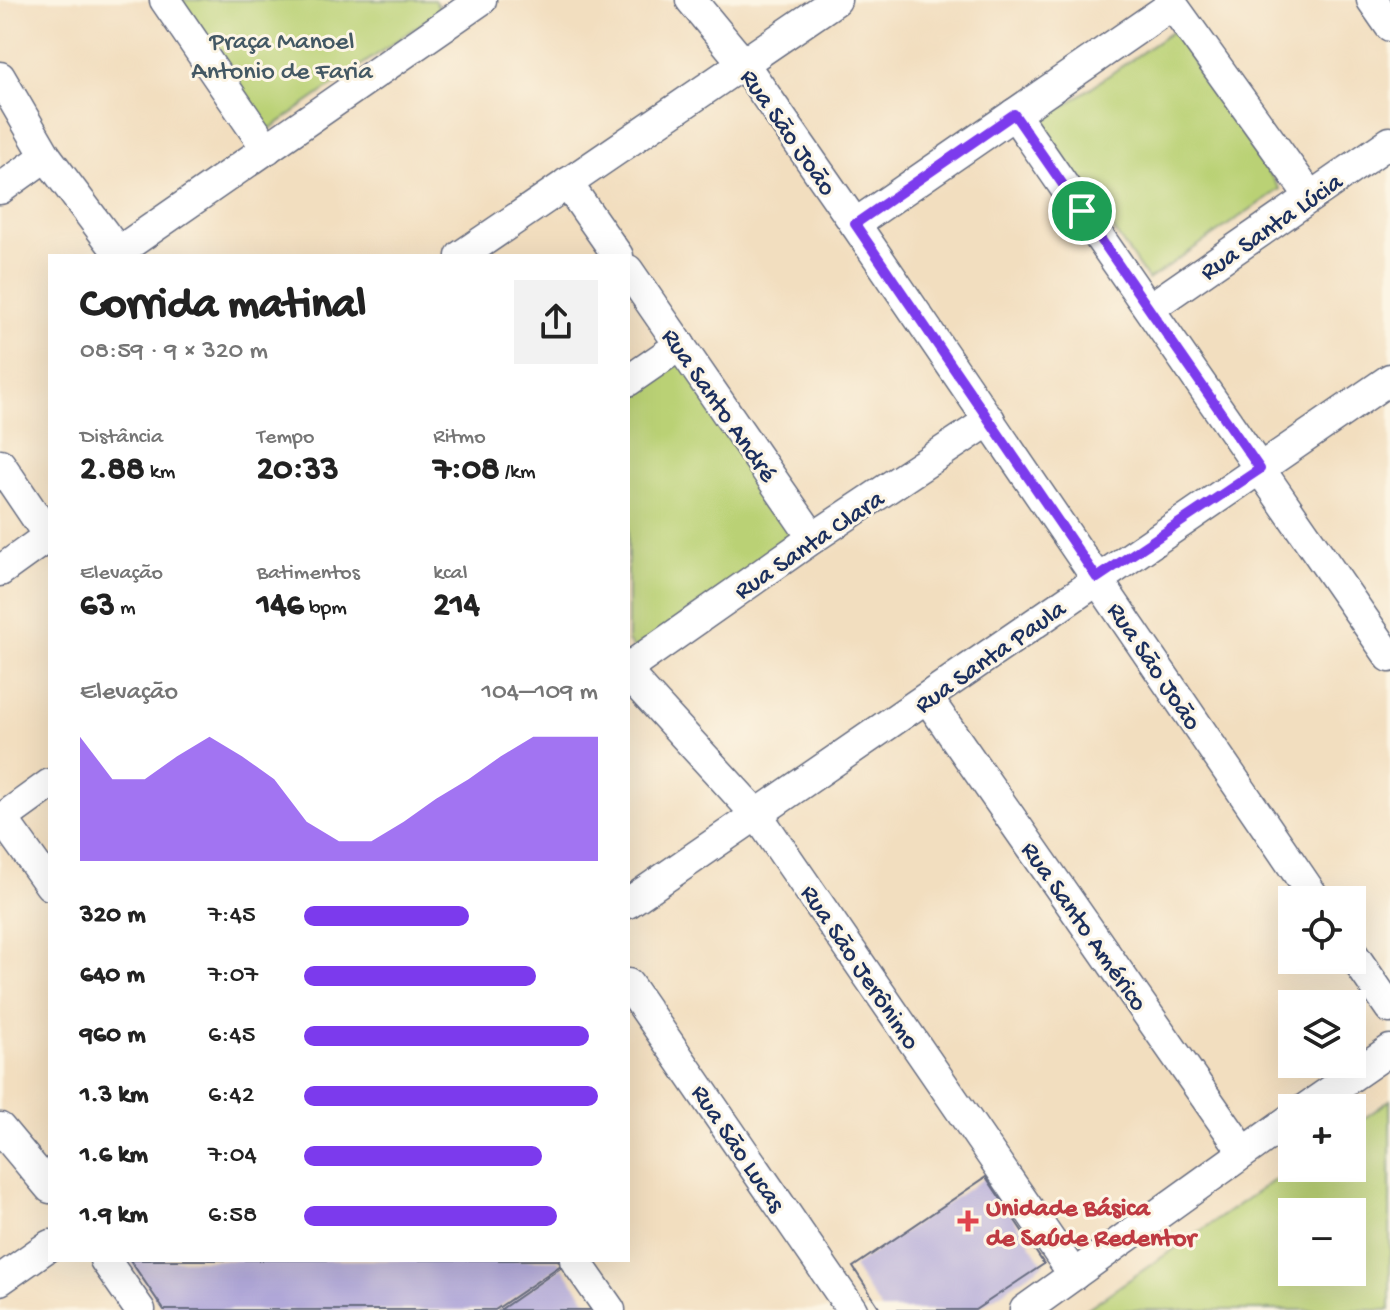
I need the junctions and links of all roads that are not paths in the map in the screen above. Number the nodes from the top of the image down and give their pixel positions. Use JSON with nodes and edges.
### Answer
{"nodes":[{"id":1,"x":165,"y":0,"type":"edge"},
{"id":2,"x":691,"y":0,"type":"edge"},
{"id":3,"x":836,"y":0,"type":"edge"},
{"id":4,"x":1372,"y":0,"type":"edge"},
{"id":5,"x":1170,"y":3,"type":"edge"},
{"id":6,"x":464,"y":5,"type":"edge"},
{"id":7,"x":1390,"y":26,"type":"edge"},
{"id":8,"x":743,"y":63,"type":"junction"},
{"id":9,"x":0,"y":77,"type":"edge"},
{"id":10,"x":1014,"y":114,"type":"junction"},
{"id":11,"x":1390,"y":142,"type":"edge"},
{"id":12,"x":267,"y":149,"type":"junction"},
{"id":13,"x":46,"y":156,"type":"junction"},
{"id":14,"x":567,"y":183,"type":"junction"},
{"id":15,"x":0,"y":189,"type":"edge"},
{"id":16,"x":1310,"y":196,"type":"junction"},
{"id":17,"x":855,"y":224,"type":"junction"},
{"id":18,"x":120,"y":254,"type":"edge"},
{"id":19,"x":464,"y":254,"type":"edge"},
{"id":20,"x":617,"y":254,"type":"edge"},
{"id":21,"x":630,"y":273,"type":"edge"},
{"id":22,"x":1150,"y":308,"type":"junction"},
{"id":23,"x":680,"y":345,"type":"junction"},
{"id":24,"x":1390,"y":379,"type":"edge"},
{"id":25,"x":630,"y":380,"type":"edge"},
{"id":26,"x":990,"y":420,"type":"junction"},
{"id":27,"x":0,"y":464,"type":"edge"},
{"id":28,"x":1260,"y":469,"type":"junction"},
{"id":29,"x":48,"y":535,"type":"edge"},
{"id":30,"x":48,"y":537,"type":"edge"},
{"id":31,"x":813,"y":538,"type":"junction"},
{"id":32,"x":0,"y":571,"type":"edge"},
{"id":33,"x":1097,"y":578,"type":"junction"},
{"id":34,"x":1386,"y":642,"type":"edge"},
{"id":35,"x":630,"y":670,"type":"edge"},
{"id":36,"x":630,"y":673,"type":"edge"},
{"id":37,"x":928,"y":699,"type":"junction"},
{"id":38,"x":48,"y":785,"type":"edge"},
{"id":39,"x":758,"y":816,"type":"junction"},
{"id":40,"x":1,"y":819,"type":"edge"},
{"id":41,"x":48,"y":882,"type":"edge"},
{"id":42,"x":1306,"y":886,"type":"edge"},
{"id":43,"x":630,"y":902,"type":"edge"},
{"id":44,"x":1366,"y":973,"type":"edge"},
{"id":45,"x":630,"y":987,"type":"edge"},
{"id":46,"x":1390,"y":1008,"type":"edge"},
{"id":47,"x":1390,"y":1050,"type":"edge"},
{"id":48,"x":1326,"y":1094,"type":"edge"},
{"id":49,"x":1278,"y":1127,"type":"edge"},
{"id":50,"x":0,"y":1128,"type":"edge"},
{"id":51,"x":1243,"y":1151,"type":"junction"},
{"id":52,"x":48,"y":1186,"type":"edge"},
{"id":53,"x":48,"y":1246,"type":"edge"},
{"id":54,"x":106,"y":1262,"type":"edge"},
{"id":55,"x":576,"y":1262,"type":"edge"},
{"id":56,"x":1074,"y":1275,"type":"junction"},
{"id":57,"x":0,"y":1280,"type":"edge"},
{"id":58,"x":847,"y":1308,"type":"edge"},
{"id":59,"x":140,"y":1310,"type":"edge"},
{"id":60,"x":610,"y":1310,"type":"edge"},
{"id":61,"x":1025,"y":1310,"type":"edge"}],
"edges":[{"from":1,"to":12,"type":"street"},
{"from":2,"to":8,"type":"street","name":"Rua São João"},
{"from":3,"to":8,"type":"street"},
{"from":4,"to":7,"type":"street"},
{"from":5,"to":10,"type":"street"},
{"from":5,"to":16,"type":"street"},
{"from":6,"to":12,"type":"street"},
{"from":8,"to":14,"type":"street"},
{"from":8,"to":17,"type":"street","name":"Rua São João"},
{"from":9,"to":13,"type":"street"},
{"from":10,"to":17,"type":"street"},
{"from":10,"to":22,"type":"street"},
{"from":11,"to":16,"type":"street","name":"Rua Santa Lúcia"},
{"from":12,"to":18,"type":"street"},
{"from":13,"to":15,"type":"street"},
{"from":13,"to":18,"type":"street"},
{"from":14,"to":19,"type":"street"},
{"from":14,"to":20,"type":"street"},
{"from":16,"to":22,"type":"street","name":"Rua Santa Lúcia"},
{"from":17,"to":26,"type":"street","name":"Rua São João"},
{"from":21,"to":23,"type":"street","name":"Rua Santo André"},
{"from":22,"to":28,"type":"street"},
{"from":23,"to":25,"type":"street"},
{"from":23,"to":31,"type":"street","name":"Rua Santo André"},
{"from":24,"to":28,"type":"street","name":"Rua Santa Paula"},
{"from":26,"to":31,"type":"street","name":"Rua Santa Clara"},
{"from":26,"to":33,"type":"street","name":"Rua São João"},
{"from":27,"to":29,"type":"street"},
{"from":28,"to":33,"type":"street","name":"Rua Santa Paula"},
{"from":28,"to":34,"type":"street"},
{"from":30,"to":32,"type":"street"},
{"from":31,"to":35,"type":"street","name":"Rua Santa Clara"},
{"from":33,"to":37,"type":"street","name":"Rua Santa Paula"},
{"from":33,"to":42,"type":"street","name":"Rua São João"},
{"from":36,"to":39,"type":"street","name":"Rua São Jerônimo"},
{"from":37,"to":39,"type":"street","name":"Rua Santa Paula"},
{"from":37,"to":51,"type":"street","name":"Rua Santo Américo"},
{"from":38,"to":40,"type":"street"},
{"from":39,"to":43,"type":"street","name":"Rua Santa Paula"},
{"from":39,"to":56,"type":"street","name":"Rua São Jerônimo"},
{"from":40,"to":41,"type":"street"},
{"from":44,"to":46,"type":"street"},
{"from":45,"to":58,"type":"street","name":"Rua São Lucas"},
{"from":47,"to":48,"type":"street"},
{"from":49,"to":51,"type":"street"},
{"from":50,"to":52,"type":"street"},
{"from":51,"to":56,"type":"street"},
{"from":53,"to":57,"type":"street"},
{"from":54,"to":59,"type":"street"},
{"from":55,"to":60,"type":"street"},
{"from":56,"to":61,"type":"street"}]}
